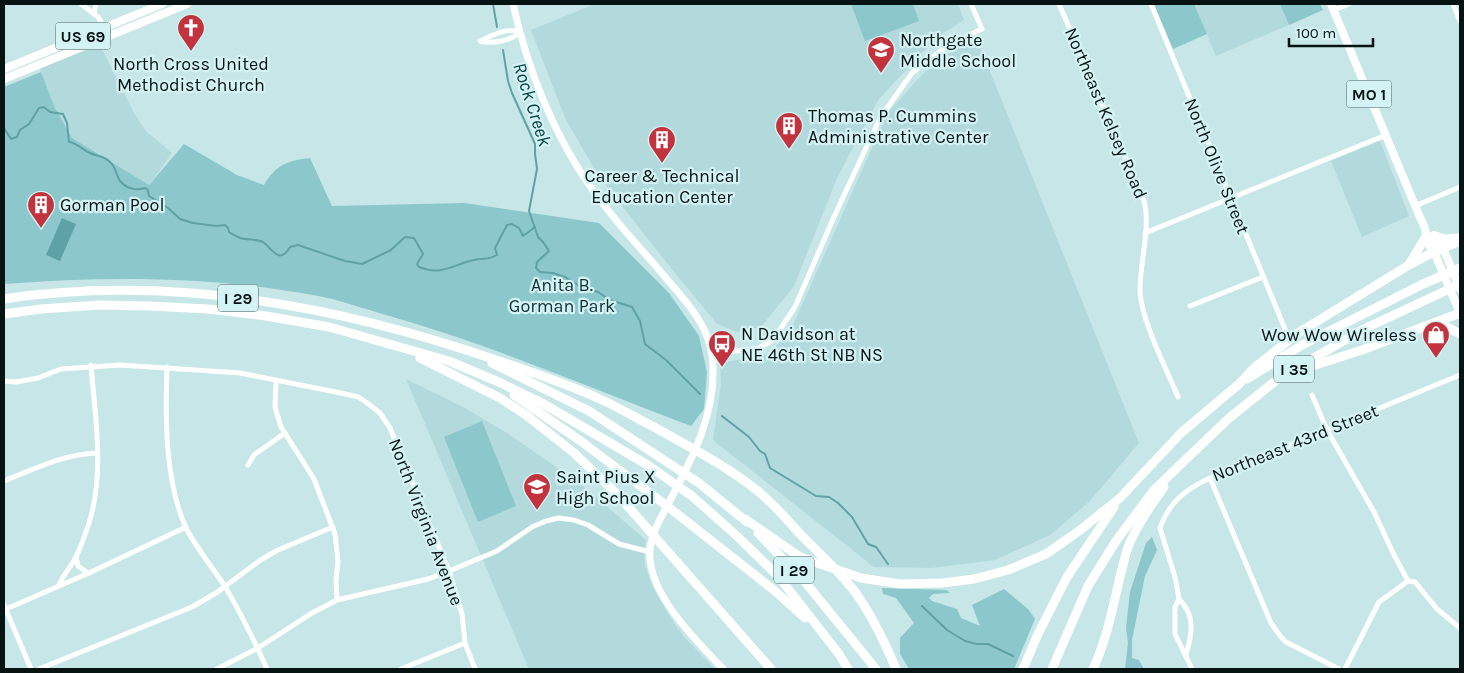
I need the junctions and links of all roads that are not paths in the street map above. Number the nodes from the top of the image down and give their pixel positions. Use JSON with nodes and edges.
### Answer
{"nodes":[{"id":1,"x":81,"y":4,"type":"edge"},
{"id":2,"x":96,"y":4,"type":"edge"},
{"id":3,"x":162,"y":4,"type":"edge"},
{"id":4,"x":187,"y":4,"type":"edge"},
{"id":5,"x":513,"y":4,"type":"edge"},
{"id":6,"x":971,"y":4,"type":"edge"},
{"id":7,"x":1059,"y":4,"type":"edge"},
{"id":8,"x":1150,"y":4,"type":"edge"},
{"id":9,"x":1349,"y":4,"type":"edge"},
{"id":10,"x":1453,"y":4,"type":"edge"},
{"id":11,"x":1332,"y":7,"type":"edge"},
{"id":12,"x":94,"y":13,"type":"junction"},
{"id":13,"x":1460,"y":21,"type":"edge"},
{"id":14,"x":105,"y":27,"type":"junction"},
{"id":15,"x":520,"y":32,"type":"junction"},
{"id":16,"x":109,"y":36,"type":"junction"},
{"id":17,"x":4,"y":69,"type":"edge"},
{"id":18,"x":4,"y":79,"type":"edge"},
{"id":19,"x":1386,"y":135,"type":"junction"},
{"id":20,"x":1460,"y":187,"type":"edge"},
{"id":21,"x":1230,"y":198,"type":"junction"},
{"id":22,"x":1415,"y":206,"type":"junction"},
{"id":23,"x":1145,"y":234,"type":"junction"},
{"id":24,"x":1429,"y":236,"type":"junction"},
{"id":25,"x":1460,"y":240,"type":"edge"},
{"id":26,"x":1438,"y":250,"type":"junction"},
{"id":27,"x":1409,"y":265,"type":"junction"},
{"id":28,"x":1460,"y":268,"type":"edge"},
{"id":29,"x":1263,"y":277,"type":"junction"},
{"id":30,"x":1460,"y":284,"type":"edge"},
{"id":31,"x":1460,"y":289,"type":"edge"},
{"id":32,"x":4,"y":298,"type":"edge"},
{"id":33,"x":1190,"y":306,"type":"dead end"},
{"id":34,"x":1460,"y":313,"type":"edge"},
{"id":35,"x":4,"y":314,"type":"edge"},
{"id":36,"x":1285,"y":328,"type":"dead end"},
{"id":37,"x":1418,"y":330,"type":"junction"},
{"id":38,"x":1460,"y":334,"type":"edge"},
{"id":39,"x":400,"y":348,"type":"junction"},
{"id":40,"x":467,"y":350,"type":"junction"},
{"id":41,"x":712,"y":354,"type":"junction"},
{"id":42,"x":91,"y":366,"type":"junction"},
{"id":43,"x":166,"y":367,"type":"junction"},
{"id":44,"x":1460,"y":375,"type":"edge"},
{"id":45,"x":1279,"y":378,"type":"junction"},
{"id":46,"x":276,"y":380,"type":"junction"},
{"id":47,"x":4,"y":382,"type":"edge"},
{"id":48,"x":501,"y":383,"type":"junction"},
{"id":49,"x":1239,"y":384,"type":"junction"},
{"id":50,"x":1312,"y":394,"type":"dead end"},
{"id":51,"x":1178,"y":396,"type":"dead end"},
{"id":52,"x":1327,"y":430,"type":"junction"},
{"id":53,"x":285,"y":434,"type":"junction"},
{"id":54,"x":695,"y":449,"type":"junction"},
{"id":55,"x":97,"y":453,"type":"junction"},
{"id":56,"x":248,"y":464,"type":"dead end"},
{"id":57,"x":1177,"y":468,"type":"junction"},
{"id":58,"x":1210,"y":478,"type":"junction"},
{"id":59,"x":4,"y":481,"type":"edge"},
{"id":60,"x":1120,"y":498,"type":"junction"},
{"id":61,"x":667,"y":506,"type":"junction"},
{"id":62,"x":745,"y":519,"type":"junction"},
{"id":63,"x":186,"y":527,"type":"junction"},
{"id":64,"x":333,"y":527,"type":"junction"},
{"id":65,"x":650,"y":552,"type":"junction"},
{"id":66,"x":76,"y":556,"type":"junction"},
{"id":67,"x":449,"y":571,"type":"junction"},
{"id":68,"x":89,"y":573,"type":"junction"},
{"id":69,"x":1408,"y":581,"type":"junction"},
{"id":70,"x":59,"y":585,"type":"junction"},
{"id":71,"x":225,"y":587,"type":"junction"},
{"id":72,"x":1178,"y":599,"type":"junction"},
{"id":73,"x":337,"y":600,"type":"junction"},
{"id":74,"x":5,"y":607,"type":"edge"},
{"id":75,"x":1460,"y":628,"type":"edge"},
{"id":76,"x":465,"y":643,"type":"junction"},
{"id":77,"x":258,"y":648,"type":"junction"},
{"id":78,"x":839,"y":654,"type":"junction"},
{"id":79,"x":1186,"y":655,"type":"junction"},
{"id":80,"x":31,"y":669,"type":"edge"},
{"id":81,"x":39,"y":669,"type":"edge"},
{"id":82,"x":217,"y":669,"type":"edge"},
{"id":83,"x":267,"y":669,"type":"edge"},
{"id":84,"x":401,"y":669,"type":"edge"},
{"id":85,"x":475,"y":669,"type":"edge"},
{"id":86,"x":723,"y":669,"type":"edge"},
{"id":87,"x":771,"y":669,"type":"edge"},
{"id":88,"x":848,"y":669,"type":"edge"},
{"id":89,"x":876,"y":669,"type":"edge"},
{"id":90,"x":896,"y":669,"type":"edge"},
{"id":91,"x":1024,"y":669,"type":"edge"},
{"id":92,"x":1052,"y":669,"type":"edge"},
{"id":93,"x":1093,"y":669,"type":"edge"},
{"id":94,"x":1192,"y":669,"type":"edge"},
{"id":95,"x":1339,"y":669,"type":"edge"},
{"id":96,"x":1345,"y":669,"type":"edge"}],
"edges":[{"from":1,"to":12,"type":"street"},
{"from":2,"to":12,"type":"street"},
{"from":3,"to":14,"type":"main road","number":"US 69"},
{"from":4,"to":16,"type":"main road","number":"US 69"},
{"from":5,"to":15,"type":"street"},
{"from":6,"to":41,"type":"street"},
{"from":7,"to":23,"type":"street","name":"Northeast Kelsey Road"},
{"from":8,"to":21,"type":"street","name":"North Olive Street"},
{"from":9,"to":11,"type":"street"},
{"from":10,"to":13,"type":"street"},
{"from":11,"to":19,"type":"main road","number":"MO 1"},
{"from":12,"to":14,"type":"street"},
{"from":14,"to":16,"type":"street"},
{"from":14,"to":17,"type":"main road","number":"US 69"},
{"from":15,"to":15,"type":"street"},
{"from":15,"to":41,"type":"street"},
{"from":16,"to":18,"type":"main road","number":"US 69"},
{"from":19,"to":21,"type":"street"},
{"from":19,"to":22,"type":"main road","number":"MO 1"},
{"from":20,"to":22,"type":"street"},
{"from":21,"to":23,"type":"street"},
{"from":21,"to":29,"type":"street","name":"North Olive Street"},
{"from":22,"to":24,"type":"main road","number":"MO 1"},
{"from":23,"to":51,"type":"street","name":"Northeast Kelsey Road"},
{"from":24,"to":25,"type":"highway"},
{"from":24,"to":26,"type":"main road","number":"MO 1"},
{"from":24,"to":27,"type":"highway"},
{"from":25,"to":26,"type":"highway"},
{"from":26,"to":27,"type":"highway"},
{"from":26,"to":31,"type":"main road","number":"MO 1"},
{"from":26,"to":34,"type":"main road","number":"MO 1"},
{"from":27,"to":49,"type":"highway"},
{"from":28,"to":49,"type":"highway","number":"I 35"},
{"from":29,"to":33,"type":"street"},
{"from":29,"to":36,"type":"street","name":"North Olive Street"},
{"from":30,"to":45,"type":"highway","number":"I 35"},
{"from":32,"to":40,"type":"highway","number":"I 29"},
{"from":34,"to":37,"type":"highway"},
{"from":35,"to":39,"type":"highway","number":"I 29"},
{"from":37,"to":38,"type":"highway"},
{"from":37,"to":45,"type":"highway"},
{"from":39,"to":48,"type":"highway","number":"I 29"},
{"from":39,"to":87,"type":"highway"},
{"from":40,"to":54,"type":"highway"},
{"from":40,"to":62,"type":"highway","number":"I 29"},
{"from":41,"to":54,"type":"street"},
{"from":42,"to":43,"type":"street"},
{"from":42,"to":47,"type":"street"},
{"from":42,"to":55,"type":"street"},
{"from":43,"to":46,"type":"street"},
{"from":43,"to":63,"type":"street"},
{"from":44,"to":52,"type":"street","name":"Northeast 43rd Street"},
{"from":45,"to":57,"type":"highway","number":"I 35"},
{"from":46,"to":53,"type":"street"},
{"from":46,"to":67,"type":"street","name":"North Virginia Avenue"},
{"from":48,"to":61,"type":"highway"},
{"from":48,"to":78,"type":"highway","number":"I 29"},
{"from":49,"to":60,"type":"highway","number":"I 35"},
{"from":50,"to":52,"type":"street"},
{"from":52,"to":58,"type":"street","name":"Northeast 43rd Street"},
{"from":52,"to":69,"type":"street"},
{"from":53,"to":56,"type":"street"},
{"from":53,"to":64,"type":"street"},
{"from":54,"to":61,"type":"street"},
{"from":54,"to":90,"type":"highway"},
{"from":55,"to":59,"type":"street"},
{"from":55,"to":66,"type":"street"},
{"from":57,"to":92,"type":"highway","number":"I 35"},
{"from":57,"to":93,"type":"highway"},
{"from":58,"to":72,"type":"street","name":"Northeast 43rd Street"},
{"from":58,"to":95,"type":"street"},
{"from":60,"to":62,"type":"highway"},
{"from":60,"to":91,"type":"highway","number":"I 35"},
{"from":61,"to":65,"type":"street"},
{"from":61,"to":78,"type":"highway"},
{"from":62,"to":89,"type":"highway","number":"I 29"},
{"from":63,"to":68,"type":"street"},
{"from":63,"to":71,"type":"street"},
{"from":64,"to":71,"type":"street"},
{"from":64,"to":73,"type":"street"},
{"from":65,"to":67,"type":"street"},
{"from":65,"to":86,"type":"street"},
{"from":66,"to":68,"type":"street"},
{"from":66,"to":70,"type":"street"},
{"from":67,"to":73,"type":"street"},
{"from":67,"to":76,"type":"street","name":"North Virginia Avenue"},
{"from":68,"to":70,"type":"street"},
{"from":69,"to":75,"type":"street"},
{"from":69,"to":96,"type":"street"},
{"from":70,"to":74,"type":"street"},
{"from":71,"to":77,"type":"street"},
{"from":71,"to":81,"type":"street"},
{"from":72,"to":79,"type":"street"},
{"from":72,"to":79,"type":"street"},
{"from":73,"to":77,"type":"street"},
{"from":74,"to":80,"type":"street"},
{"from":76,"to":84,"type":"street"},
{"from":76,"to":85,"type":"street","name":"North Virginia Avenue"},
{"from":77,"to":82,"type":"street"},
{"from":77,"to":83,"type":"street"},
{"from":78,"to":88,"type":"highway","number":"I 29"},
{"from":79,"to":94,"type":"street"}]}
